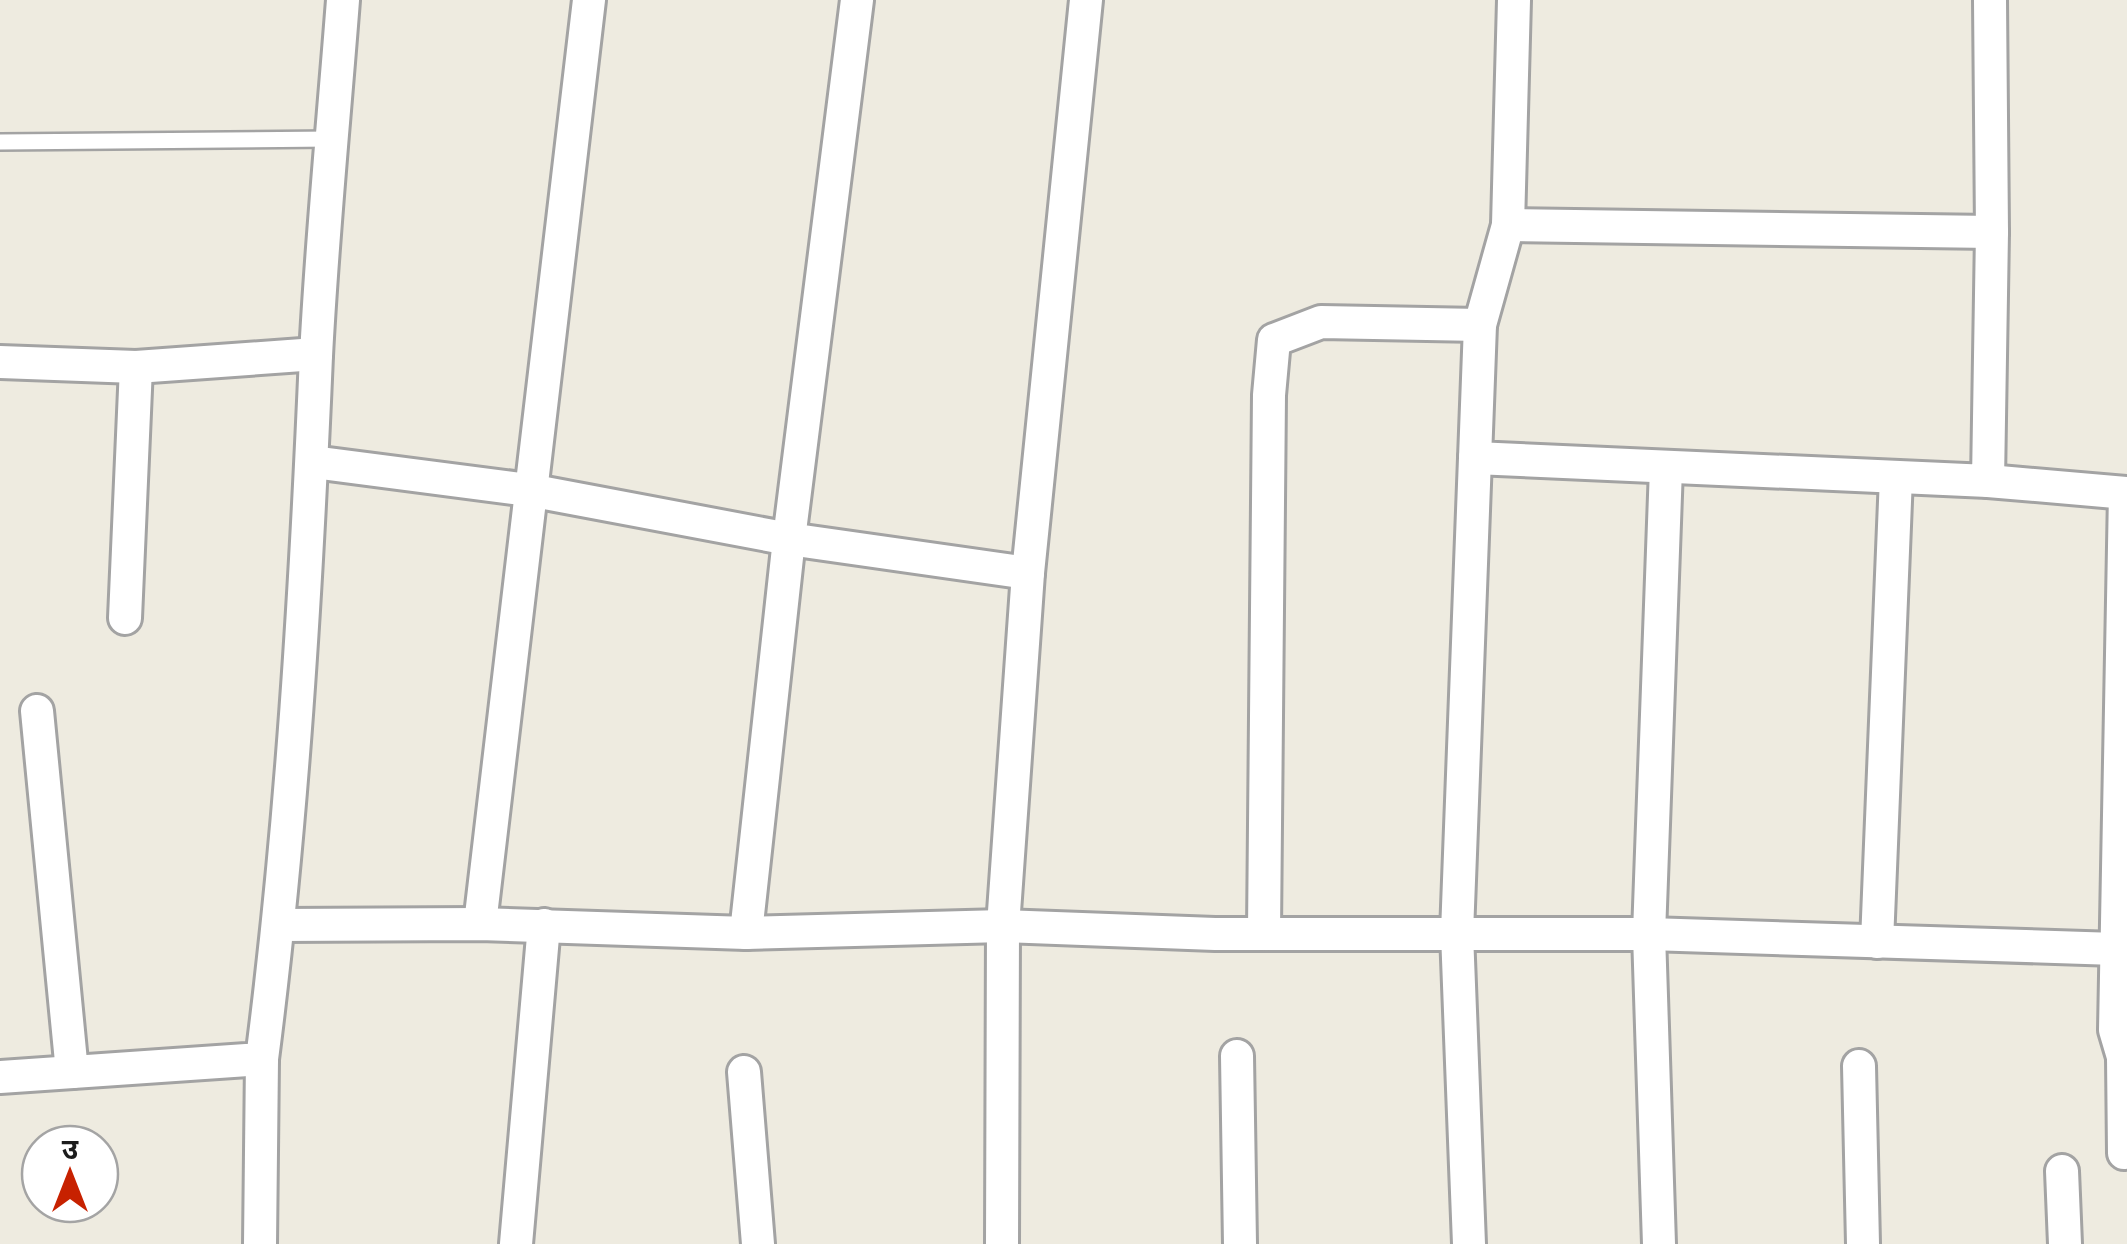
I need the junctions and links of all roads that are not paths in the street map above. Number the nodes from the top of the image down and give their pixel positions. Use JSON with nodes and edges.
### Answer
{"nodes":[{"id":1,"x":343,"y":0,"type":"edge"},
{"id":2,"x":589,"y":0,"type":"edge"},
{"id":3,"x":857,"y":0,"type":"edge"},
{"id":4,"x":1086,"y":0,"type":"edge"},
{"id":5,"x":1514,"y":0,"type":"edge"},
{"id":6,"x":1990,"y":0,"type":"edge"},
{"id":7,"x":332,"y":138,"type":"junction"},
{"id":8,"x":0,"y":142,"type":"edge"},
{"id":9,"x":1508,"y":225,"type":"junction"},
{"id":10,"x":1992,"y":232,"type":"junction"},
{"id":11,"x":1480,"y":325,"type":"junction"},
{"id":12,"x":316,"y":354,"type":"junction"},
{"id":13,"x":0,"y":362,"type":"edge"},
{"id":14,"x":136,"y":366,"type":"junction"},
{"id":15,"x":1475,"y":458,"type":"junction"},
{"id":16,"x":314,"y":462,"type":"junction"},
{"id":17,"x":1666,"y":468,"type":"junction"},
{"id":18,"x":1896,"y":478,"type":"junction"},
{"id":19,"x":1988,"y":481,"type":"junction"},
{"id":20,"x":529,"y":490,"type":"junction"},
{"id":21,"x":2126,"y":493,"type":"edge"},
{"id":22,"x":789,"y":539,"type":"junction"},
{"id":23,"x":1028,"y":573,"type":"junction"},
{"id":24,"x":126,"y":618,"type":"dead end"},
{"id":25,"x":37,"y":711,"type":"dead end"},
{"id":26,"x":480,"y":924,"type":"junction"},
{"id":27,"x":279,"y":925,"type":"junction"},
{"id":28,"x":544,"y":925,"type":"junction"},
{"id":29,"x":1003,"y":926,"type":"junction"},
{"id":30,"x":1264,"y":932,"type":"junction"},
{"id":31,"x":746,"y":933,"type":"junction"},
{"id":32,"x":1457,"y":933,"type":"junction"},
{"id":33,"x":1648,"y":934,"type":"junction"},
{"id":34,"x":1877,"y":942,"type":"junction"},
{"id":35,"x":2116,"y":949,"type":"junction"},
{"id":36,"x":1237,"y":1056,"type":"dead end"},
{"id":37,"x":262,"y":1059,"type":"junction"},
{"id":38,"x":2125,"y":1059,"type":"edge"},
{"id":39,"x":1860,"y":1066,"type":"dead end"},
{"id":40,"x":72,"y":1072,"type":"junction"},
{"id":41,"x":744,"y":1072,"type":"dead end"},
{"id":42,"x":0,"y":1077,"type":"edge"},
{"id":43,"x":2124,"y":1153,"type":"dead end"},
{"id":44,"x":2062,"y":1170,"type":"dead end"},
{"id":45,"x":260,"y":1244,"type":"edge"},
{"id":46,"x":516,"y":1244,"type":"edge"},
{"id":47,"x":758,"y":1244,"type":"edge"},
{"id":48,"x":1002,"y":1244,"type":"edge"},
{"id":49,"x":1240,"y":1244,"type":"edge"},
{"id":50,"x":1470,"y":1244,"type":"edge"},
{"id":51,"x":1659,"y":1244,"type":"edge"},
{"id":52,"x":1863,"y":1244,"type":"edge"},
{"id":53,"x":2064,"y":1244,"type":"edge"}],
"edges":[{"from":1,"to":7,"type":"street"},
{"from":2,"to":20,"type":"street"},
{"from":3,"to":22,"type":"street"},
{"from":4,"to":23,"type":"street"},
{"from":5,"to":9,"type":"street"},
{"from":6,"to":10,"type":"street"},
{"from":7,"to":8,"type":"lane"},
{"from":7,"to":12,"type":"street"},
{"from":9,"to":10,"type":"street"},
{"from":9,"to":11,"type":"street"},
{"from":10,"to":19,"type":"street"},
{"from":11,"to":15,"type":"street"},
{"from":11,"to":30,"type":"street"},
{"from":12,"to":14,"type":"street"},
{"from":12,"to":16,"type":"street"},
{"from":13,"to":14,"type":"street"},
{"from":14,"to":24,"type":"street"},
{"from":15,"to":17,"type":"street"},
{"from":15,"to":32,"type":"street"},
{"from":16,"to":20,"type":"street"},
{"from":16,"to":27,"type":"street"},
{"from":17,"to":18,"type":"street"},
{"from":17,"to":33,"type":"street"},
{"from":18,"to":19,"type":"street"},
{"from":18,"to":34,"type":"street"},
{"from":19,"to":21,"type":"street"},
{"from":20,"to":22,"type":"street"},
{"from":20,"to":26,"type":"street"},
{"from":21,"to":35,"type":"street"},
{"from":22,"to":23,"type":"street"},
{"from":22,"to":31,"type":"street"},
{"from":23,"to":29,"type":"street"},
{"from":25,"to":40,"type":"street"},
{"from":26,"to":27,"type":"street"},
{"from":26,"to":28,"type":"street"},
{"from":27,"to":37,"type":"street"},
{"from":28,"to":31,"type":"street"},
{"from":28,"to":46,"type":"street"},
{"from":29,"to":30,"type":"street"},
{"from":29,"to":31,"type":"street"},
{"from":29,"to":48,"type":"street"},
{"from":30,"to":32,"type":"street"},
{"from":32,"to":33,"type":"street"},
{"from":32,"to":50,"type":"street"},
{"from":33,"to":34,"type":"street"},
{"from":33,"to":51,"type":"street"},
{"from":34,"to":35,"type":"street"},
{"from":35,"to":38,"type":"street"},
{"from":36,"to":49,"type":"street"},
{"from":37,"to":40,"type":"street"},
{"from":37,"to":45,"type":"street"},
{"from":38,"to":43,"type":"street"},
{"from":39,"to":52,"type":"street"},
{"from":40,"to":42,"type":"street"},
{"from":41,"to":47,"type":"street"},
{"from":44,"to":53,"type":"street"}]}
